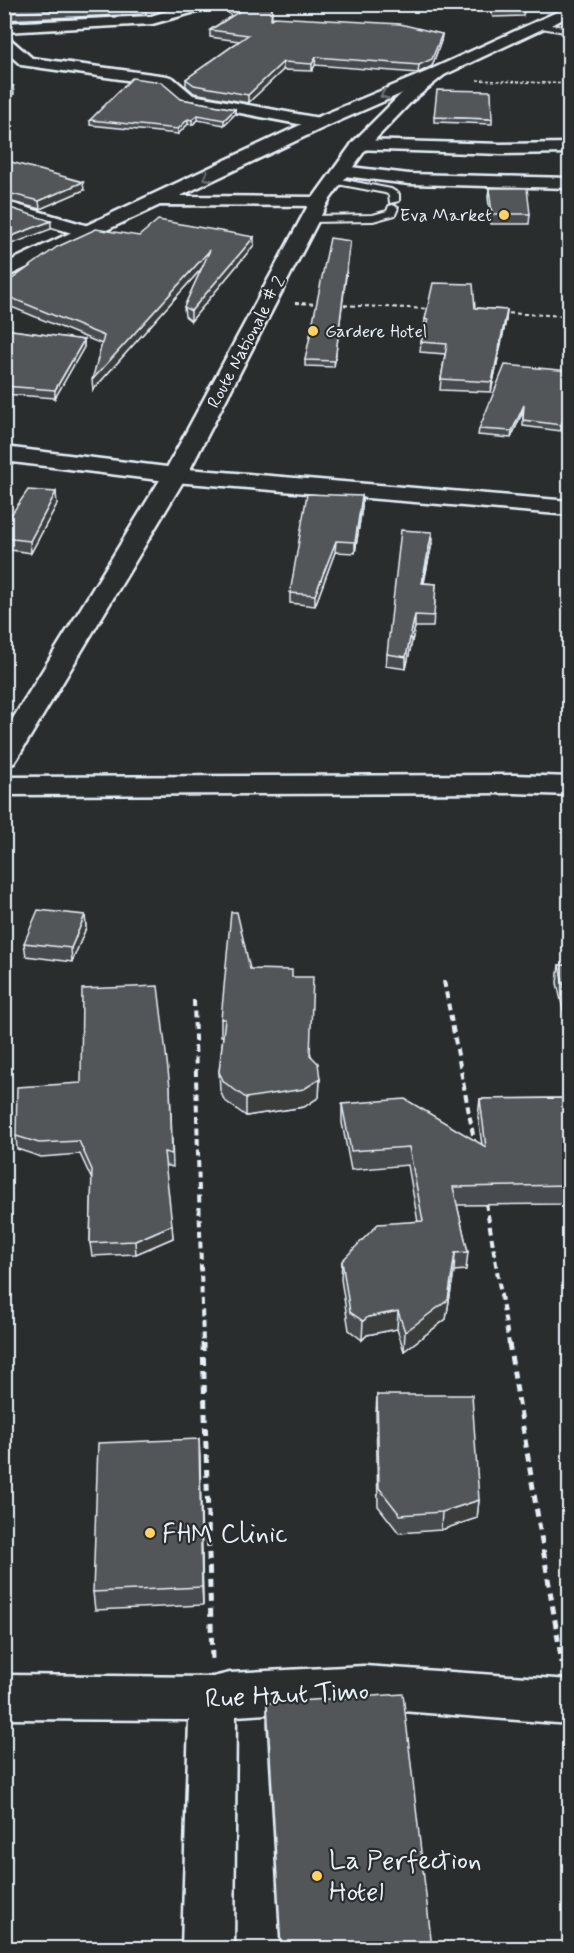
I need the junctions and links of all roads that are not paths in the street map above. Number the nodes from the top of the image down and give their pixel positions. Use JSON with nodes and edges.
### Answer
{"nodes":[{"id":1,"x":208,"y":4,"type":"edge"},
{"id":2,"x":570,"y":10,"type":"edge"},
{"id":3,"x":539,"y":25,"type":"junction"},
{"id":4,"x":4,"y":28,"type":"edge"},
{"id":5,"x":570,"y":31,"type":"edge"},
{"id":6,"x":4,"y":41,"type":"edge"},
{"id":7,"x":438,"y":72,"type":"junction"},
{"id":8,"x":319,"y":123,"type":"junction"},
{"id":9,"x":360,"y":145,"type":"junction"},
{"id":10,"x":570,"y":147,"type":"edge"},
{"id":11,"x":394,"y":175,"type":"junction"},
{"id":12,"x":338,"y":176,"type":"junction"},
{"id":13,"x":570,"y":177,"type":"edge"},
{"id":14,"x":570,"y":183,"type":"edge"},
{"id":15,"x":158,"y":201,"type":"junction"},
{"id":16,"x":4,"y":206,"type":"edge"},
{"id":17,"x":315,"y":210,"type":"junction"},
{"id":18,"x":88,"y":232,"type":"junction"},
{"id":19,"x":4,"y":272,"type":"edge"},
{"id":20,"x":4,"y":454,"type":"edge"},
{"id":21,"x":175,"y":475,"type":"junction"},
{"id":22,"x":570,"y":507,"type":"edge"},
{"id":23,"x":4,"y":758,"type":"edge"},
{"id":24,"x":4,"y":786,"type":"edge"},
{"id":25,"x":570,"y":786,"type":"edge"},
{"id":26,"x":4,"y":1697,"type":"edge"},
{"id":27,"x":213,"y":1699,"type":"junction"},
{"id":28,"x":569,"y":1702,"type":"edge"},
{"id":29,"x":208,"y":1948,"type":"edge"}],
"edges":[{"from":1,"to":4,"type":"street"},
{"from":2,"to":3,"type":"street","name":"Route Nationale # 2"},
{"from":3,"to":5,"type":"lane"},
{"from":3,"to":7,"type":"street","name":"Route Nationale # 2"},
{"from":6,"to":8,"type":"street"},
{"from":7,"to":8,"type":"street","one_way":true},
{"from":7,"to":9,"type":"street","name":"Route Nationale # 2"},
{"from":8,"to":15,"type":"street","one_way":true},
{"from":9,"to":10,"type":"street"},
{"from":9,"to":12,"type":"street","name":"Route Nationale # 2"},
{"from":11,"to":12,"type":"street"},
{"from":11,"to":13,"type":"street"},
{"from":11,"to":14,"type":"street"},
{"from":12,"to":17,"type":"street","name":"Route Nationale # 2"},
{"from":12,"to":17,"type":"lane"},
{"from":15,"to":17,"type":"street"},
{"from":15,"to":18,"type":"street"},
{"from":16,"to":18,"type":"street"},
{"from":17,"to":21,"type":"street","name":"Route Nationale # 2"},
{"from":18,"to":19,"type":"street"},
{"from":20,"to":21,"type":"street"},
{"from":21,"to":22,"type":"street"},
{"from":21,"to":23,"type":"street","name":"Route Nationale # 2"},
{"from":24,"to":25,"type":"street"},
{"from":26,"to":27,"type":"street","name":"Rue Haut Timo"},
{"from":27,"to":28,"type":"street","name":"Rue Haut Timo"},
{"from":27,"to":29,"type":"street"}]}
